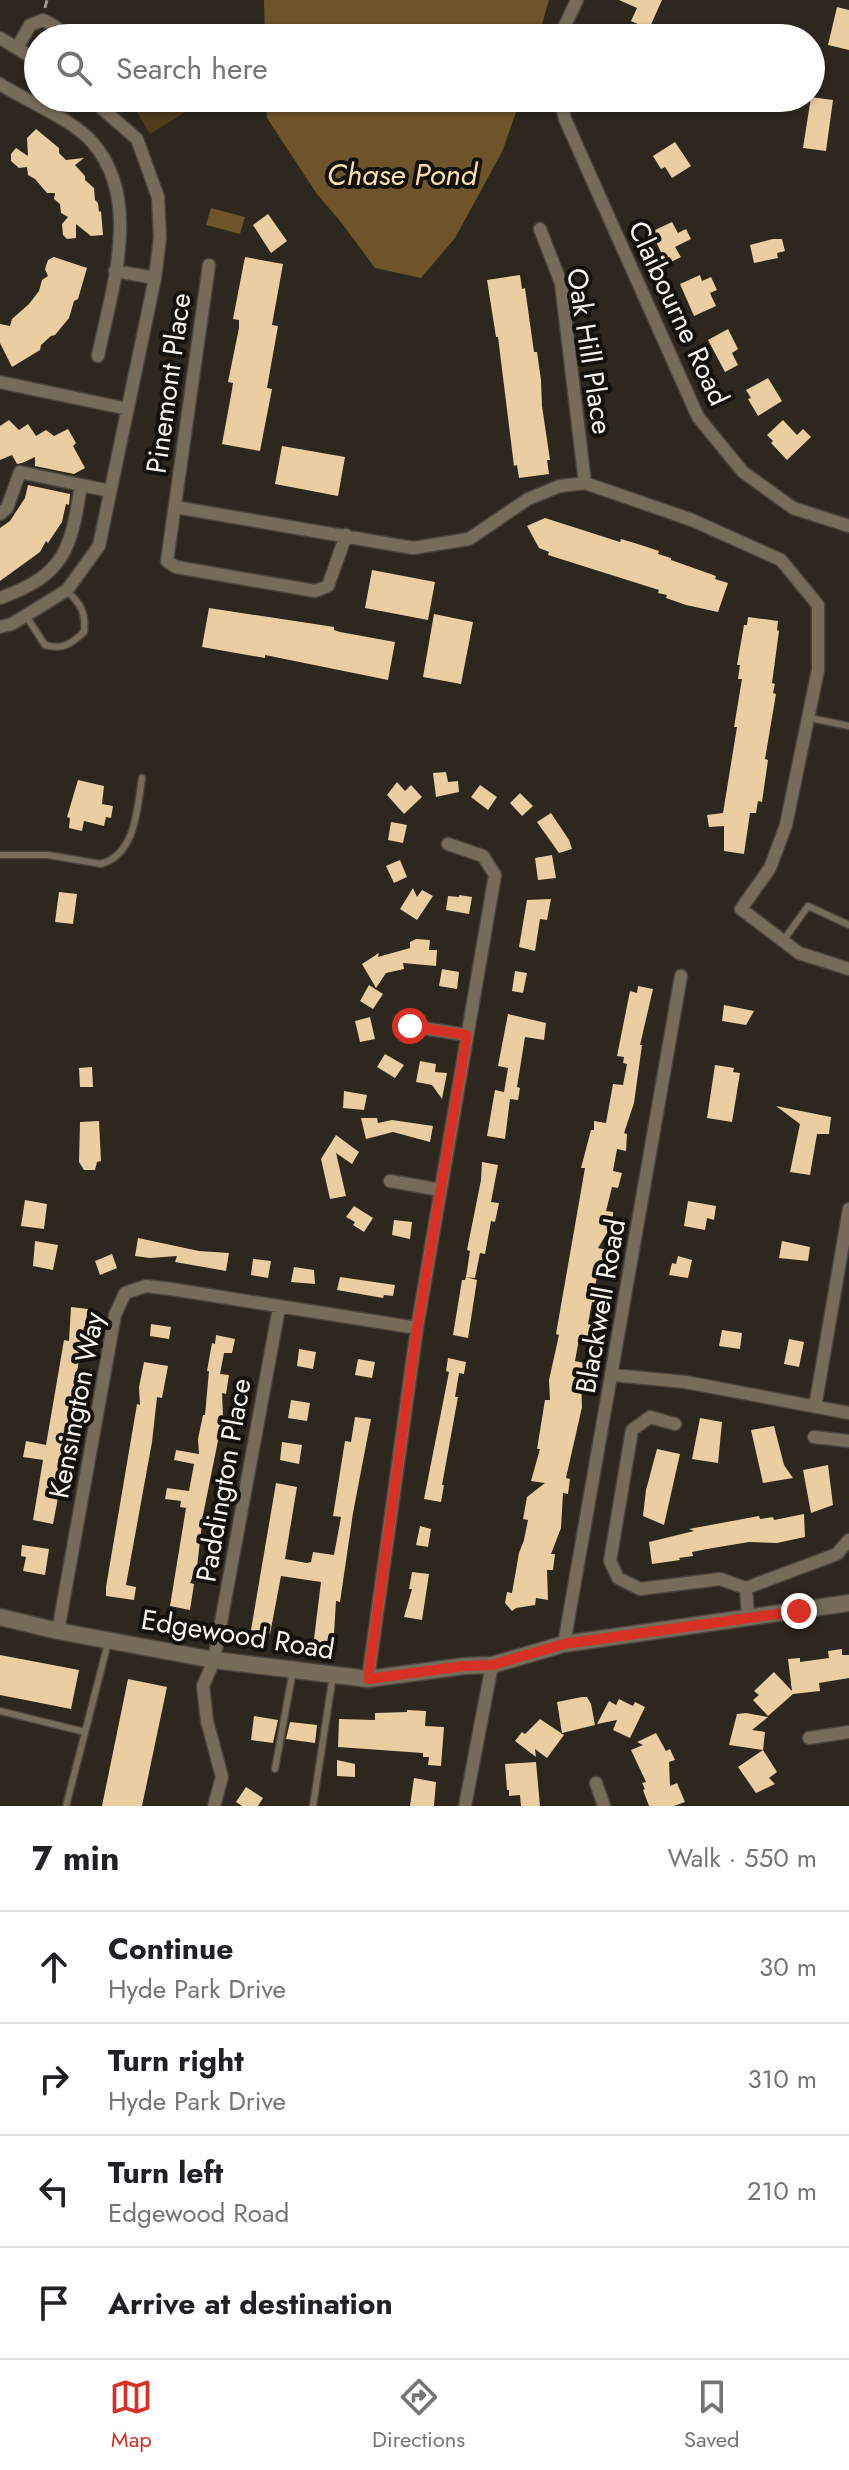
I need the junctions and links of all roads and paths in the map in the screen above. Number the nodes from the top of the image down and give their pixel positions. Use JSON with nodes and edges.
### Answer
{"nodes":[{"id":1,"x":577,"y":0,"type":"edge"},
{"id":2,"x":33,"y":24,"type":"edge"},
{"id":3,"x":53,"y":24,"type":"edge"},
{"id":4,"x":566,"y":24,"type":"edge"},
{"id":5,"x":24,"y":36,"type":"edge"},
{"id":6,"x":0,"y":38,"type":"edge"},
{"id":7,"x":17,"y":48,"type":"junction"},
{"id":8,"x":24,"y":52,"type":"edge"},
{"id":9,"x":0,"y":84,"type":"edge"},
{"id":10,"x":24,"y":97,"type":"edge"},
{"id":11,"x":51,"y":112,"type":"edge"},
{"id":12,"x":106,"y":112,"type":"edge"},
{"id":13,"x":563,"y":112,"type":"edge"},
{"id":14,"x":540,"y":229,"type":"dead end"},
{"id":15,"x":209,"y":265,"type":"dead end"},
{"id":16,"x":115,"y":271,"type":"junction"},
{"id":17,"x":155,"y":278,"type":"junction"},
{"id":18,"x":98,"y":356,"type":"dead end"},
{"id":19,"x":0,"y":382,"type":"edge"},
{"id":20,"x":128,"y":409,"type":"junction"},
{"id":21,"x":585,"y":483,"type":"junction"},
{"id":22,"x":81,"y":485,"type":"junction"},
{"id":23,"x":110,"y":491,"type":"junction"},
{"id":24,"x":175,"y":507,"type":"junction"},
{"id":25,"x":0,"y":514,"type":"edge"},
{"id":26,"x":849,"y":526,"type":"edge"},
{"id":27,"x":346,"y":535,"type":"junction"},
{"id":28,"x":67,"y":590,"type":"junction"},
{"id":29,"x":0,"y":598,"type":"edge"},
{"id":30,"x":26,"y":616,"type":"junction"},
{"id":31,"x":0,"y":627,"type":"edge"},
{"id":32,"x":810,"y":718,"type":"junction"},
{"id":33,"x":849,"y":726,"type":"edge"},
{"id":34,"x":142,"y":778,"type":"dead end"},
{"id":35,"x":448,"y":844,"type":"dead end"},
{"id":36,"x":0,"y":855,"type":"edge"},
{"id":37,"x":849,"y":925,"type":"edge"},
{"id":38,"x":783,"y":941,"type":"junction"},
{"id":39,"x":849,"y":969,"type":"edge"},
{"id":40,"x":681,"y":976,"type":"dead end"},
{"id":41,"x":410,"y":1026,"type":"dead end"},
{"id":42,"x":467,"y":1035,"type":"junction"},
{"id":43,"x":390,"y":1181,"type":"dead end"},
{"id":44,"x":441,"y":1190,"type":"junction"},
{"id":45,"x":849,"y":1209,"type":"edge"},
{"id":46,"x":279,"y":1308,"type":"junction"},
{"id":47,"x":417,"y":1328,"type":"junction"},
{"id":48,"x":613,"y":1375,"type":"junction"},
{"id":49,"x":815,"y":1407,"type":"junction"},
{"id":50,"x":849,"y":1413,"type":"edge"},
{"id":51,"x":675,"y":1424,"type":"dead end"},
{"id":52,"x":814,"y":1437,"type":"dead end"},
{"id":53,"x":849,"y":1441,"type":"edge"},
{"id":54,"x":849,"y":1540,"type":"edge"},
{"id":55,"x":746,"y":1588,"type":"junction"},
{"id":56,"x":849,"y":1603,"type":"edge"},
{"id":57,"x":0,"y":1617,"type":"edge"},
{"id":58,"x":748,"y":1617,"type":"junction"},
{"id":59,"x":58,"y":1631,"type":"junction"},
{"id":60,"x":108,"y":1640,"type":"junction"},
{"id":61,"x":564,"y":1644,"type":"junction"},
{"id":62,"x":214,"y":1660,"type":"junction"},
{"id":63,"x":492,"y":1665,"type":"junction"},
{"id":64,"x":293,"y":1670,"type":"junction"},
{"id":65,"x":333,"y":1675,"type":"junction"},
{"id":66,"x":368,"y":1679,"type":"junction"},
{"id":67,"x":0,"y":1711,"type":"edge"},
{"id":68,"x":85,"y":1732,"type":"junction"},
{"id":69,"x":849,"y":1732,"type":"edge"},
{"id":70,"x":809,"y":1738,"type":"dead end"},
{"id":71,"x":275,"y":1769,"type":"dead end"},
{"id":72,"x":596,"y":1783,"type":"dead end"},
{"id":73,"x":66,"y":1806,"type":"edge"},
{"id":74,"x":214,"y":1806,"type":"edge"},
{"id":75,"x":313,"y":1806,"type":"edge"},
{"id":76,"x":465,"y":1806,"type":"edge"},
{"id":77,"x":604,"y":1806,"type":"edge"}],
"edges":[{"from":1,"to":4,"type":"street"},
{"from":2,"to":3,"type":"street"},
{"from":5,"to":7,"type":"street"},
{"from":6,"to":7,"type":"street"},
{"from":7,"to":8,"type":"street"},
{"from":9,"to":10,"type":"street"},
{"from":11,"to":16,"type":"street"},
{"from":12,"to":17,"type":"street"},
{"from":13,"to":26,"type":"street","name":"Claibourne Road"},
{"from":14,"to":21,"type":"street","name":"Oak Hill Place"},
{"from":15,"to":24,"type":"street","name":"Pinemont Place"},
{"from":16,"to":17,"type":"street"},
{"from":16,"to":18,"type":"street"},
{"from":17,"to":20,"type":"street"},
{"from":19,"to":20,"type":"street"},
{"from":20,"to":23,"type":"street"},
{"from":21,"to":27,"type":"street"},
{"from":21,"to":32,"type":"street"},
{"from":22,"to":23,"type":"street"},
{"from":22,"to":25,"type":"street"},
{"from":22,"to":29,"type":"street"},
{"from":23,"to":28,"type":"street"},
{"from":24,"to":27,"type":"street"},
{"from":24,"to":27,"type":"street","name":"Pinemont Place"},
{"from":28,"to":30,"type":"street"},
{"from":28,"to":30,"type":"lane"},
{"from":30,"to":31,"type":"street"},
{"from":32,"to":33,"type":"lane"},
{"from":32,"to":38,"type":"street"},
{"from":34,"to":36,"type":"lane"},
{"from":35,"to":42,"type":"street"},
{"from":37,"to":38,"type":"lane"},
{"from":38,"to":39,"type":"street"},
{"from":40,"to":48,"type":"street","name":"Blackwell Road"},
{"from":41,"to":42,"type":"street"},
{"from":42,"to":44,"type":"street"},
{"from":43,"to":44,"type":"street"},
{"from":44,"to":47,"type":"street"},
{"from":45,"to":49,"type":"street"},
{"from":46,"to":47,"type":"street","name":"Kensington Way"},
{"from":46,"to":59,"type":"street","name":"Kensington Way"},
{"from":46,"to":62,"type":"street","name":"Paddington Place"},
{"from":47,"to":66,"type":"street"},
{"from":48,"to":49,"type":"street"},
{"from":48,"to":61,"type":"street","name":"Blackwell Road"},
{"from":49,"to":50,"type":"street"},
{"from":51,"to":55,"type":"street"},
{"from":52,"to":53,"type":"street"},
{"from":54,"to":55,"type":"street"},
{"from":55,"to":58,"type":"street"},
{"from":56,"to":58,"type":"street","name":"Edgewood Road"},
{"from":57,"to":59,"type":"street","name":"Edgewood Road"},
{"from":58,"to":61,"type":"street","name":"Edgewood Road"},
{"from":59,"to":60,"type":"street","name":"Edgewood Road"},
{"from":60,"to":62,"type":"street","name":"Edgewood Road"},
{"from":60,"to":68,"type":"lane"},
{"from":61,"to":63,"type":"street","name":"Edgewood Road"},
{"from":62,"to":64,"type":"street","name":"Edgewood Road"},
{"from":62,"to":74,"type":"street","name":"Paddington Place"},
{"from":63,"to":66,"type":"street","name":"Edgewood Road"},
{"from":63,"to":76,"type":"street"},
{"from":64,"to":65,"type":"street","name":"Edgewood Road"},
{"from":64,"to":71,"type":"lane"},
{"from":65,"to":66,"type":"street","name":"Edgewood Road"},
{"from":65,"to":75,"type":"lane"},
{"from":67,"to":68,"type":"lane"},
{"from":68,"to":73,"type":"lane"},
{"from":69,"to":70,"type":"street"},
{"from":72,"to":77,"type":"street"}]}
